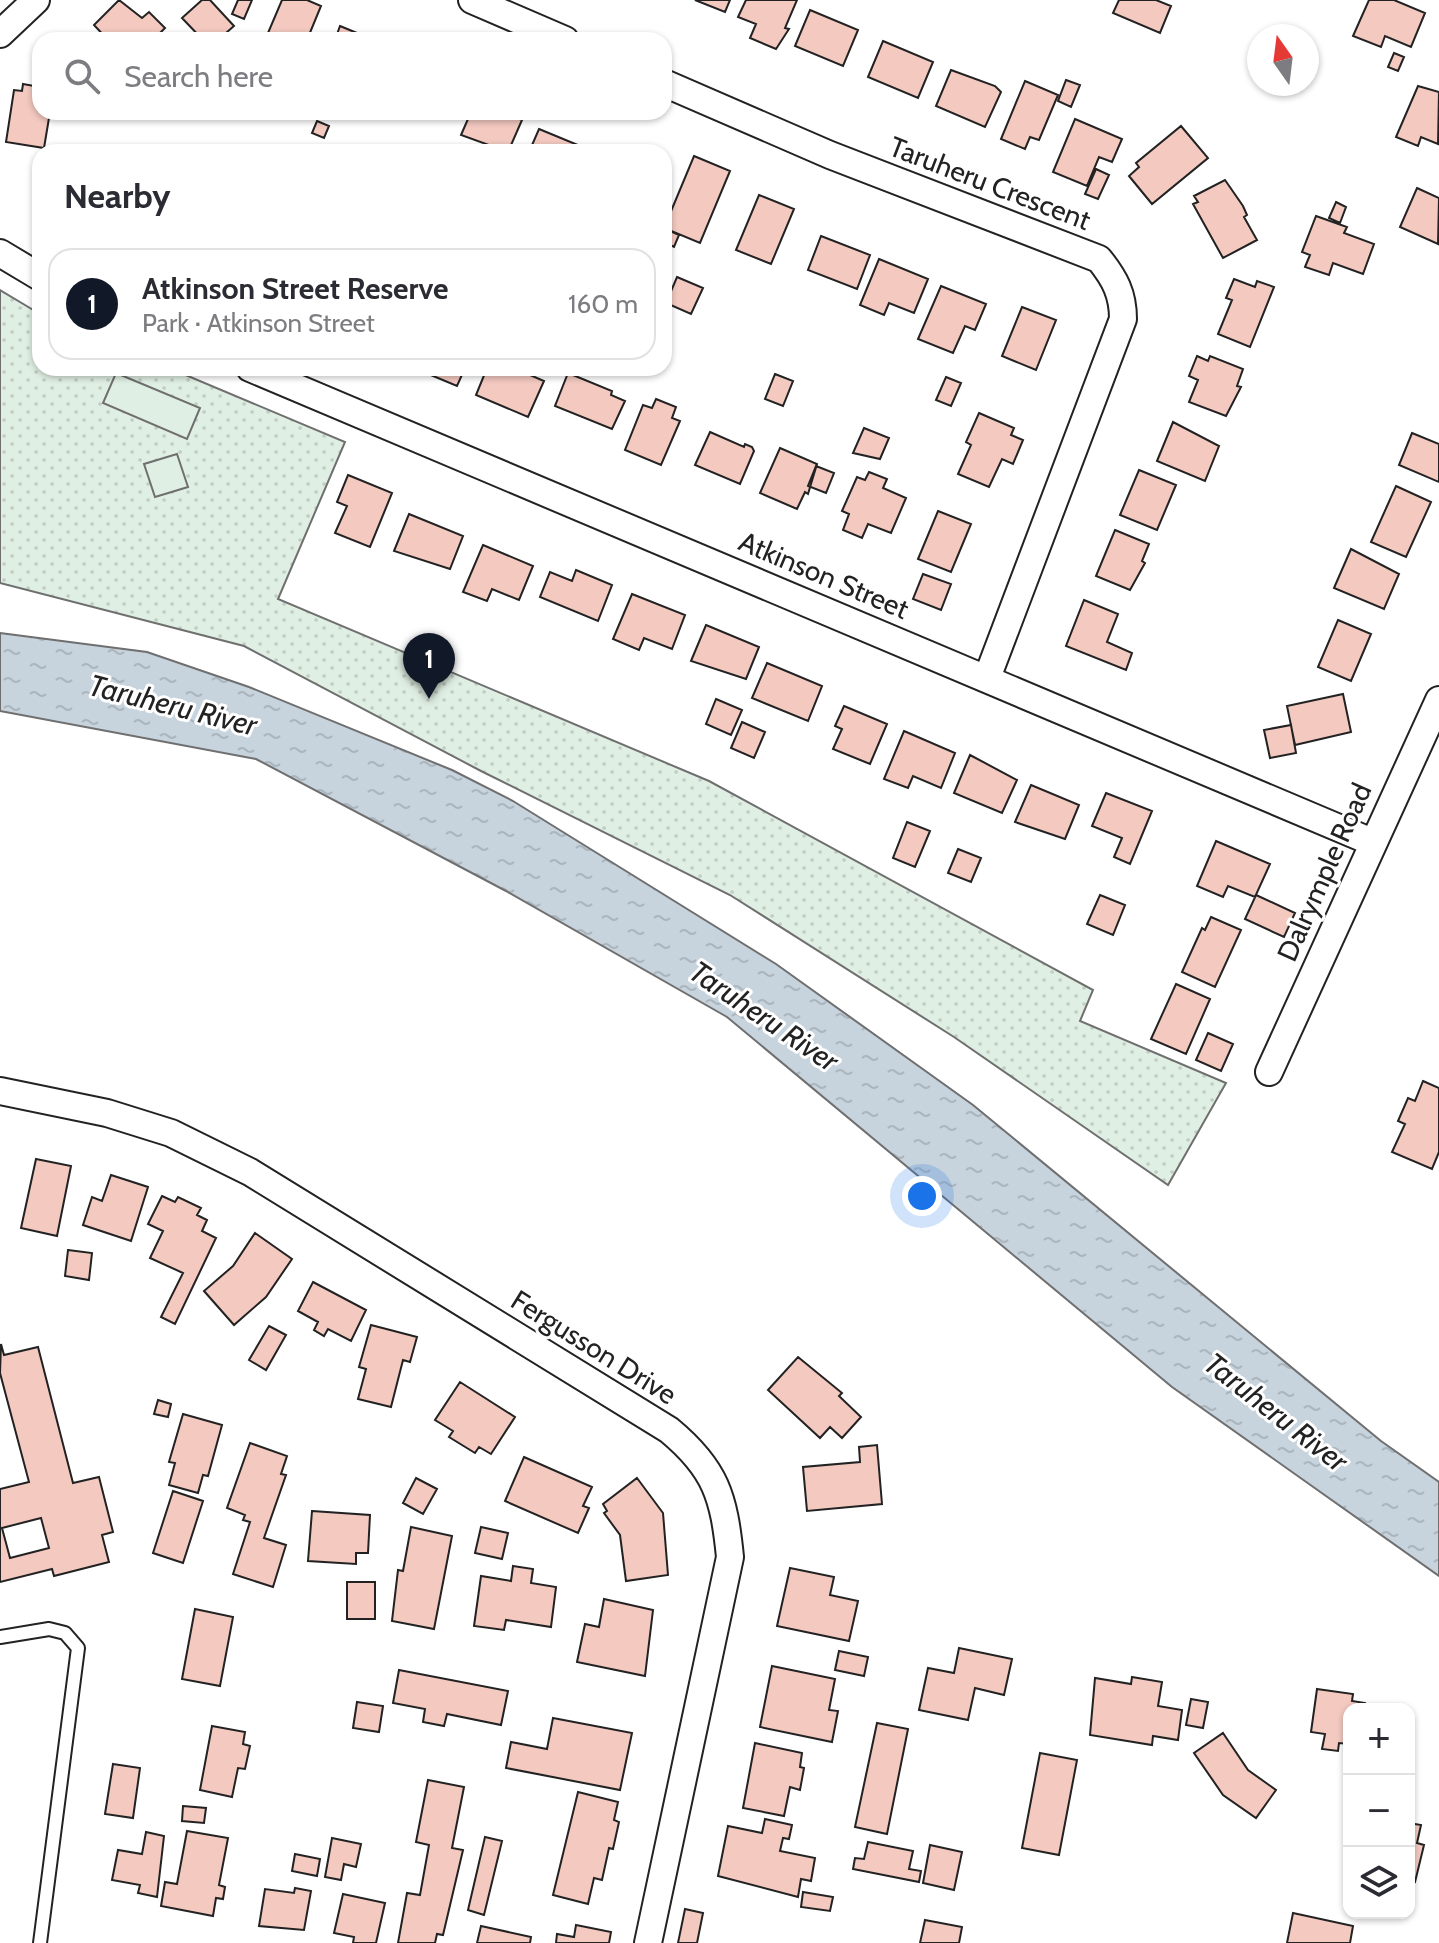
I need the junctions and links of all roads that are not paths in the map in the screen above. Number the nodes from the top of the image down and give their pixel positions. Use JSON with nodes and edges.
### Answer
{"nodes":[{"id":1,"x":36,"y":0,"type":"edge"},
{"id":2,"x":472,"y":0,"type":"edge"},
{"id":3,"x":546,"y":32,"type":"edge"},
{"id":4,"x":0,"y":34,"type":"edge"},
{"id":5,"x":672,"y":86,"type":"edge"},
{"id":6,"x":0,"y":253,"type":"edge"},
{"id":7,"x":32,"y":272,"type":"edge"},
{"id":8,"x":269,"y":376,"type":"edge"},
{"id":9,"x":987,"y":678,"type":"junction"},
{"id":10,"x":1437,"y":711,"type":"edge"},
{"id":11,"x":1372,"y":842,"type":"junction"},
{"id":12,"x":1269,"y":1072,"type":"dead end"},
{"id":13,"x":0,"y":1091,"type":"edge"},
{"id":14,"x":0,"y":1637,"type":"edge"},
{"id":15,"x":40,"y":1943,"type":"edge"},
{"id":16,"x":648,"y":1943,"type":"edge"}],
"edges":[{"from":1,"to":4,"type":"street"},
{"from":2,"to":3,"type":"street"},
{"from":5,"to":9,"type":"street","name":"Taruheru Crescent"},
{"from":6,"to":7,"type":"street"},
{"from":8,"to":9,"type":"street","name":"Atkinson Street"},
{"from":9,"to":11,"type":"street","name":"Atkinson Street"},
{"from":10,"to":11,"type":"street","name":"Dalrymple Road"},
{"from":11,"to":12,"type":"street","name":"Dalrymple Road"},
{"from":13,"to":16,"type":"street","name":"Fergusson Drive"},
{"from":14,"to":15,"type":"lane"}]}
